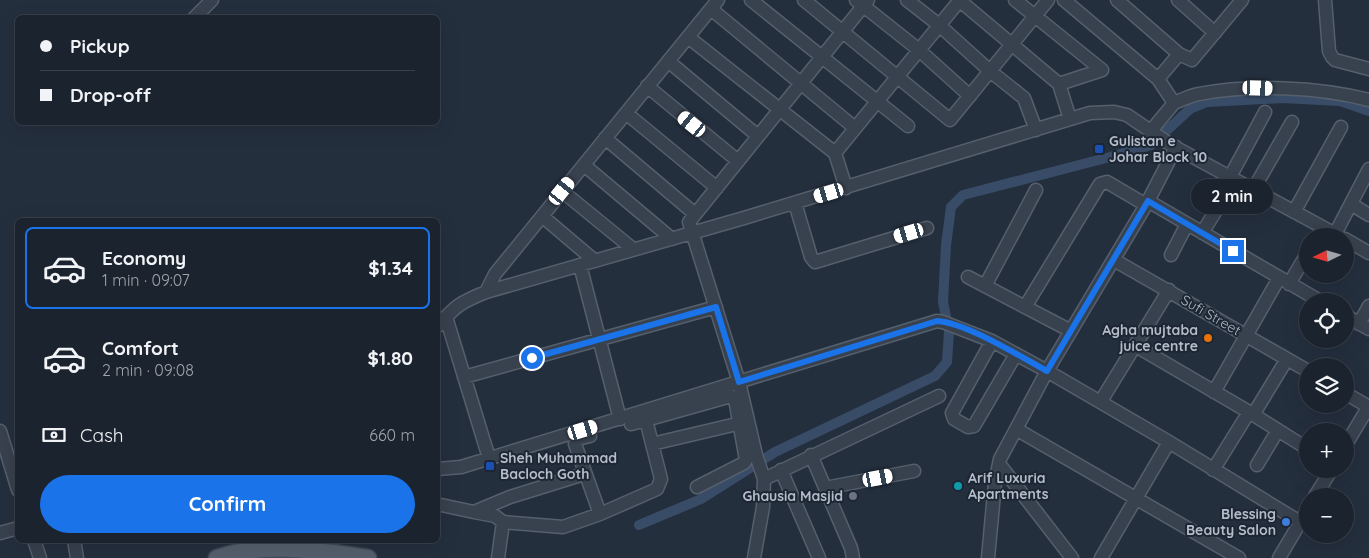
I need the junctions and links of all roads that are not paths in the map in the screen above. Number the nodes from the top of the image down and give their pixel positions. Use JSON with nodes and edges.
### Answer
{"nodes":[{"id":1,"x":212,"y":0,"type":"edge"},
{"id":2,"x":751,"y":0,"type":"edge"},
{"id":3,"x":804,"y":0,"type":"edge"},
{"id":4,"x":907,"y":0,"type":"edge"},
{"id":5,"x":959,"y":0,"type":"edge"},
{"id":6,"x":1015,"y":0,"type":"edge"},
{"id":7,"x":1048,"y":0,"type":"edge"},
{"id":8,"x":1064,"y":0,"type":"edge"},
{"id":9,"x":1117,"y":0,"type":"edge"},
{"id":10,"x":1178,"y":0,"type":"edge"},
{"id":11,"x":1242,"y":0,"type":"edge"},
{"id":12,"x":1325,"y":0,"type":"edge"},
{"id":13,"x":862,"y":2,"type":"edge"},
{"id":14,"x":714,"y":4,"type":"edge"},
{"id":15,"x":197,"y":15,"type":"edge"},
{"id":16,"x":1034,"y":16,"type":"junction"},
{"id":17,"x":939,"y":25,"type":"junction"},
{"id":18,"x":842,"y":31,"type":"junction"},
{"id":19,"x":1215,"y":32,"type":"junction"},
{"id":20,"x":688,"y":36,"type":"junction"},
{"id":21,"x":1012,"y":44,"type":"junction"},
{"id":22,"x":919,"y":50,"type":"junction"},
{"id":23,"x":1179,"y":54,"type":"junction"},
{"id":24,"x":822,"y":56,"type":"junction"},
{"id":25,"x":668,"y":61,"type":"junction"},
{"id":26,"x":1369,"y":69,"type":"edge"},
{"id":27,"x":990,"y":71,"type":"junction"},
{"id":28,"x":897,"y":77,"type":"junction"},
{"id":29,"x":1158,"y":78,"type":"junction"},
{"id":30,"x":801,"y":83,"type":"junction"},
{"id":31,"x":1059,"y":84,"type":"junction"},
{"id":32,"x":647,"y":86,"type":"junction"},
{"id":33,"x":970,"y":96,"type":"junction"},
{"id":34,"x":1369,"y":100,"type":"edge"},
{"id":35,"x":877,"y":101,"type":"junction"},
{"id":36,"x":1174,"y":103,"type":"junction"},
{"id":37,"x":780,"y":109,"type":"junction"},
{"id":38,"x":1265,"y":112,"type":"dead end"},
{"id":39,"x":626,"y":113,"type":"junction"},
{"id":40,"x":1070,"y":119,"type":"junction"},
{"id":41,"x":1292,"y":122,"type":"dead end"},
{"id":42,"x":908,"y":126,"type":"dead end"},
{"id":43,"x":1341,"y":126,"type":"dead end"},
{"id":44,"x":855,"y":128,"type":"junction"},
{"id":45,"x":1036,"y":130,"type":"junction"},
{"id":46,"x":1152,"y":133,"type":"junction"},
{"id":47,"x":758,"y":136,"type":"junction"},
{"id":48,"x":605,"y":138,"type":"junction"},
{"id":49,"x":1173,"y":146,"type":"junction"},
{"id":50,"x":835,"y":153,"type":"junction"},
{"id":51,"x":738,"y":161,"type":"junction"},
{"id":52,"x":584,"y":165,"type":"junction"},
{"id":53,"x":1368,"y":172,"type":"edge"},
{"id":54,"x":1232,"y":178,"type":"junction"},
{"id":55,"x":717,"y":188,"type":"junction"},
{"id":56,"x":846,"y":188,"type":"junction"},
{"id":57,"x":1036,"y":190,"type":"dead end"},
{"id":58,"x":1253,"y":190,"type":"junction"},
{"id":59,"x":562,"y":191,"type":"junction"},
{"id":60,"x":795,"y":203,"type":"junction"},
{"id":61,"x":1147,"y":203,"type":"junction"},
{"id":62,"x":1351,"y":204,"type":"junction"},
{"id":63,"x":1294,"y":212,"type":"junction"},
{"id":64,"x":695,"y":214,"type":"junction"},
{"id":65,"x":1369,"y":215,"type":"edge"},
{"id":66,"x":542,"y":216,"type":"junction"},
{"id":67,"x":1187,"y":224,"type":"junction"},
{"id":68,"x":928,"y":228,"type":"dead end"},
{"id":69,"x":1315,"y":228,"type":"edge"},
{"id":70,"x":1343,"y":228,"type":"edge"},
{"id":71,"x":693,"y":233,"type":"junction"},
{"id":72,"x":1202,"y":233,"type":"junction"},
{"id":73,"x":672,"y":239,"type":"junction"},
{"id":74,"x":1354,"y":244,"type":"edge"},
{"id":75,"x":633,"y":249,"type":"junction"},
{"id":76,"x":1369,"y":252,"type":"edge"},
{"id":77,"x":1171,"y":255,"type":"dead end"},
{"id":78,"x":1114,"y":260,"type":"junction"},
{"id":79,"x":595,"y":261,"type":"junction"},
{"id":80,"x":1299,"y":263,"type":"edge"},
{"id":81,"x":580,"y":265,"type":"junction"},
{"id":82,"x":968,"y":277,"type":"dead end"},
{"id":83,"x":1284,"y":281,"type":"junction"},
{"id":84,"x":985,"y":286,"type":"junction"},
{"id":85,"x":1169,"y":290,"type":"junction"},
{"id":86,"x":486,"y":292,"type":"junction"},
{"id":87,"x":1306,"y":293,"type":"edge"},
{"id":88,"x":1369,"y":306,"type":"edge"},
{"id":89,"x":716,"y":307,"type":"junction"},
{"id":90,"x":1025,"y":307,"type":"junction"},
{"id":91,"x":442,"y":322,"type":"edge"},
{"id":92,"x":1364,"y":326,"type":"edge"},
{"id":93,"x":1071,"y":331,"type":"junction"},
{"id":94,"x":1247,"y":336,"type":"junction"},
{"id":95,"x":599,"y":340,"type":"junction"},
{"id":96,"x":992,"y":341,"type":"junction"},
{"id":97,"x":1136,"y":346,"type":"junction"},
{"id":98,"x":1016,"y":354,"type":"junction"},
{"id":99,"x":1287,"y":359,"type":"junction"},
{"id":100,"x":1299,"y":366,"type":"edge"},
{"id":101,"x":1047,"y":371,"type":"junction"},
{"id":102,"x":464,"y":377,"type":"junction"},
{"id":103,"x":739,"y":382,"type":"junction"},
{"id":104,"x":1214,"y":392,"type":"junction"},
{"id":105,"x":939,"y":396,"type":"dead end"},
{"id":106,"x":1354,"y":398,"type":"edge"},
{"id":107,"x":1101,"y":401,"type":"junction"},
{"id":108,"x":1369,"y":406,"type":"edge"},
{"id":109,"x":1251,"y":414,"type":"junction"},
{"id":110,"x":620,"y":419,"type":"junction"},
{"id":111,"x":646,"y":420,"type":"junction"},
{"id":112,"x":740,"y":423,"type":"junction"},
{"id":113,"x":1016,"y":429,"type":"junction"},
{"id":114,"x":1278,"y":430,"type":"junction"},
{"id":115,"x":0,"y":431,"type":"edge"},
{"id":116,"x":1354,"y":431,"type":"edge"},
{"id":117,"x":1169,"y":442,"type":"junction"},
{"id":118,"x":1299,"y":443,"type":"edge"},
{"id":119,"x":652,"y":444,"type":"junction"},
{"id":120,"x":811,"y":455,"type":"junction"},
{"id":121,"x":489,"y":458,"type":"junction"},
{"id":122,"x":4,"y":459,"type":"edge"},
{"id":123,"x":1000,"y":465,"type":"junction"},
{"id":124,"x":1257,"y":465,"type":"dead end"},
{"id":125,"x":440,"y":470,"type":"edge"},
{"id":126,"x":780,"y":470,"type":"junction"},
{"id":127,"x":1213,"y":470,"type":"junction"},
{"id":128,"x":914,"y":471,"type":"dead end"},
{"id":129,"x":584,"y":474,"type":"junction"},
{"id":130,"x":762,"y":474,"type":"junction"},
{"id":131,"x":15,"y":483,"type":"edge"},
{"id":132,"x":697,"y":487,"type":"dead end"},
{"id":133,"x":825,"y":488,"type":"junction"},
{"id":134,"x":1135,"y":498,"type":"junction"},
{"id":135,"x":441,"y":504,"type":"dead end"},
{"id":136,"x":474,"y":512,"type":"junction"},
{"id":137,"x":600,"y":514,"type":"junction"},
{"id":138,"x":1299,"y":521,"type":"edge"},
{"id":139,"x":503,"y":522,"type":"junction"},
{"id":140,"x":1299,"y":524,"type":"edge"},
{"id":141,"x":15,"y":529,"type":"edge"},
{"id":142,"x":0,"y":533,"type":"edge"},
{"id":143,"x":35,"y":543,"type":"edge"},
{"id":144,"x":74,"y":543,"type":"edge"},
{"id":145,"x":290,"y":544,"type":"edge"},
{"id":146,"x":240,"y":546,"type":"edge"},
{"id":147,"x":40,"y":558,"type":"edge"},
{"id":148,"x":77,"y":558,"type":"edge"},
{"id":149,"x":217,"y":558,"type":"edge"},
{"id":150,"x":368,"y":558,"type":"edge"},
{"id":151,"x":498,"y":558,"type":"edge"},
{"id":152,"x":754,"y":558,"type":"edge"},
{"id":153,"x":819,"y":558,"type":"edge"},
{"id":154,"x":853,"y":558,"type":"edge"},
{"id":155,"x":988,"y":558,"type":"edge"},
{"id":156,"x":1072,"y":558,"type":"edge"},
{"id":157,"x":1102,"y":558,"type":"edge"},
{"id":158,"x":1239,"y":558,"type":"edge"},
{"id":159,"x":1279,"y":558,"type":"edge"}],
"edges":[{"from":1,"to":15,"type":"street"},
{"from":2,"to":24,"type":"street"},
{"from":3,"to":18,"type":"street"},
{"from":4,"to":17,"type":"street"},
{"from":5,"to":17,"type":"street"},
{"from":5,"to":21,"type":"street"},
{"from":6,"to":16,"type":"street"},
{"from":7,"to":16,"type":"street"},
{"from":8,"to":29,"type":"street"},
{"from":9,"to":23,"type":"street"},
{"from":10,"to":19,"type":"street"},
{"from":11,"to":19,"type":"street"},
{"from":12,"to":26,"type":"street"},
{"from":13,"to":18,"type":"street"},
{"from":13,"to":22,"type":"street"},
{"from":14,"to":20,"type":"street"},
{"from":14,"to":30,"type":"street"},
{"from":16,"to":21,"type":"street"},
{"from":16,"to":31,"type":"street"},
{"from":17,"to":22,"type":"street"},
{"from":17,"to":27,"type":"street"},
{"from":18,"to":24,"type":"street"},
{"from":18,"to":28,"type":"street"},
{"from":19,"to":23,"type":"street"},
{"from":20,"to":25,"type":"street"},
{"from":20,"to":37,"type":"street"},
{"from":21,"to":27,"type":"street"},
{"from":21,"to":31,"type":"street"},
{"from":22,"to":28,"type":"street"},
{"from":22,"to":33,"type":"street"},
{"from":23,"to":29,"type":"street"},
{"from":24,"to":30,"type":"street"},
{"from":24,"to":35,"type":"street"},
{"from":25,"to":32,"type":"street"},
{"from":25,"to":47,"type":"street"},
{"from":27,"to":33,"type":"street"},
{"from":27,"to":45,"type":"street"},
{"from":28,"to":33,"type":"street"},
{"from":28,"to":35,"type":"street"},
{"from":29,"to":36,"type":"street"},
{"from":30,"to":37,"type":"street"},
{"from":30,"to":44,"type":"street"},
{"from":31,"to":40,"type":"street"},
{"from":32,"to":39,"type":"street"},
{"from":32,"to":51,"type":"street"},
{"from":34,"to":36,"type":"street"},
{"from":35,"to":42,"type":"street"},
{"from":35,"to":44,"type":"street"},
{"from":36,"to":46,"type":"street"},
{"from":37,"to":47,"type":"street"},
{"from":37,"to":50,"type":"street"},
{"from":38,"to":54,"type":"street"},
{"from":39,"to":48,"type":"street"},
{"from":39,"to":55,"type":"street"},
{"from":40,"to":45,"type":"street"},
{"from":40,"to":46,"type":"street"},
{"from":41,"to":58,"type":"street"},
{"from":43,"to":63,"type":"street"},
{"from":44,"to":50,"type":"street"},
{"from":45,"to":56,"type":"street"},
{"from":46,"to":49,"type":"street"},
{"from":47,"to":51,"type":"street"},
{"from":48,"to":52,"type":"street"},
{"from":48,"to":64,"type":"street"},
{"from":49,"to":54,"type":"street"},
{"from":49,"to":61,"type":"street"},
{"from":50,"to":56,"type":"street"},
{"from":51,"to":55,"type":"street"},
{"from":52,"to":59,"type":"street"},
{"from":52,"to":73,"type":"street"},
{"from":53,"to":62,"type":"street"},
{"from":54,"to":58,"type":"street"},
{"from":54,"to":72,"type":"street"},
{"from":55,"to":64,"type":"street"},
{"from":56,"to":60,"type":"street"},
{"from":57,"to":84,"type":"street"},
{"from":58,"to":63,"type":"street"},
{"from":59,"to":66,"type":"street"},
{"from":59,"to":75,"type":"street"},
{"from":60,"to":68,"type":"street"},
{"from":60,"to":71,"type":"street"},
{"from":61,"to":67,"type":"street"},
{"from":61,"to":78,"type":"street"},
{"from":61,"to":90,"type":"street"},
{"from":62,"to":65,"type":"street"},
{"from":62,"to":70,"type":"street"},
{"from":63,"to":69,"type":"street"},
{"from":64,"to":71,"type":"street"},
{"from":66,"to":79,"type":"street"},
{"from":66,"to":86,"type":"street"},
{"from":67,"to":72,"type":"street"},
{"from":67,"to":77,"type":"street"},
{"from":71,"to":73,"type":"street"},
{"from":71,"to":89,"type":"street"},
{"from":72,"to":83,"type":"street"},
{"from":73,"to":75,"type":"street"},
{"from":74,"to":76,"type":"street"},
{"from":75,"to":79,"type":"street"},
{"from":78,"to":85,"type":"street","name":"Sufi Street"},
{"from":78,"to":93,"type":"street"},
{"from":79,"to":81,"type":"street"},
{"from":80,"to":83,"type":"street"},
{"from":81,"to":86,"type":"street"},
{"from":81,"to":95,"type":"street"},
{"from":82,"to":84,"type":"street"},
{"from":83,"to":87,"type":"street"},
{"from":83,"to":94,"type":"street"},
{"from":84,"to":90,"type":"street"},
{"from":85,"to":94,"type":"street","name":"Sufi Street"},
{"from":85,"to":97,"type":"street"},
{"from":86,"to":91,"type":"street"},
{"from":88,"to":92,"type":"street"},
{"from":89,"to":95,"type":"street"},
{"from":89,"to":103,"type":"street"},
{"from":90,"to":93,"type":"street"},
{"from":91,"to":102,"type":"street"},
{"from":93,"to":101,"type":"street"},
{"from":94,"to":99,"type":"street","name":"Sufi Street"},
{"from":94,"to":104,"type":"street"},
{"from":95,"to":102,"type":"street"},
{"from":95,"to":110,"type":"street"},
{"from":96,"to":98,"type":"street"},
{"from":96,"to":98,"type":"street"},
{"from":96,"to":103,"type":"street"},
{"from":97,"to":104,"type":"street"},
{"from":97,"to":107,"type":"street"},
{"from":98,"to":101,"type":"street"},
{"from":99,"to":100,"type":"street","name":"Sufi Street"},
{"from":99,"to":109,"type":"street"},
{"from":101,"to":107,"type":"street"},
{"from":101,"to":113,"type":"street"},
{"from":102,"to":121,"type":"street"},
{"from":103,"to":110,"type":"street"},
{"from":103,"to":130,"type":"street"},
{"from":104,"to":109,"type":"street"},
{"from":105,"to":120,"type":"street"},
{"from":106,"to":108,"type":"street"},
{"from":107,"to":117,"type":"street"},
{"from":108,"to":116,"type":"street"},
{"from":109,"to":114,"type":"street"},
{"from":109,"to":127,"type":"street"},
{"from":110,"to":121,"type":"street"},
{"from":111,"to":112,"type":"street"},
{"from":111,"to":119,"type":"street"},
{"from":111,"to":129,"type":"street"},
{"from":112,"to":119,"type":"street"},
{"from":112,"to":132,"type":"street"},
{"from":113,"to":123,"type":"street"},
{"from":113,"to":134,"type":"street"},
{"from":114,"to":118,"type":"street"},
{"from":114,"to":124,"type":"street"},
{"from":115,"to":122,"type":"street"},
{"from":117,"to":127,"type":"street"},
{"from":117,"to":134,"type":"street"},
{"from":119,"to":137,"type":"street"},
{"from":120,"to":126,"type":"street"},
{"from":120,"to":133,"type":"street"},
{"from":121,"to":125,"type":"street"},
{"from":122,"to":131,"type":"street"},
{"from":123,"to":155,"type":"street"},
{"from":123,"to":156,"type":"street"},
{"from":126,"to":130,"type":"street"},
{"from":126,"to":153,"type":"street"},
{"from":127,"to":138,"type":"street"},
{"from":128,"to":133,"type":"street"},
{"from":129,"to":136,"type":"street"},
{"from":129,"to":137,"type":"street"},
{"from":130,"to":152,"type":"street"},
{"from":133,"to":154,"type":"street"},
{"from":134,"to":157,"type":"street"},
{"from":134,"to":158,"type":"street"},
{"from":135,"to":136,"type":"street"},
{"from":136,"to":139,"type":"street"},
{"from":137,"to":139,"type":"street"},
{"from":139,"to":151,"type":"street"},
{"from":140,"to":159,"type":"street"},
{"from":141,"to":142,"type":"street"},
{"from":143,"to":147,"type":"street"},
{"from":144,"to":148,"type":"street"},
{"from":145,"to":146,"type":"main road"},
{"from":145,"to":150,"type":"main road"},
{"from":146,"to":149,"type":"main road"}]}
